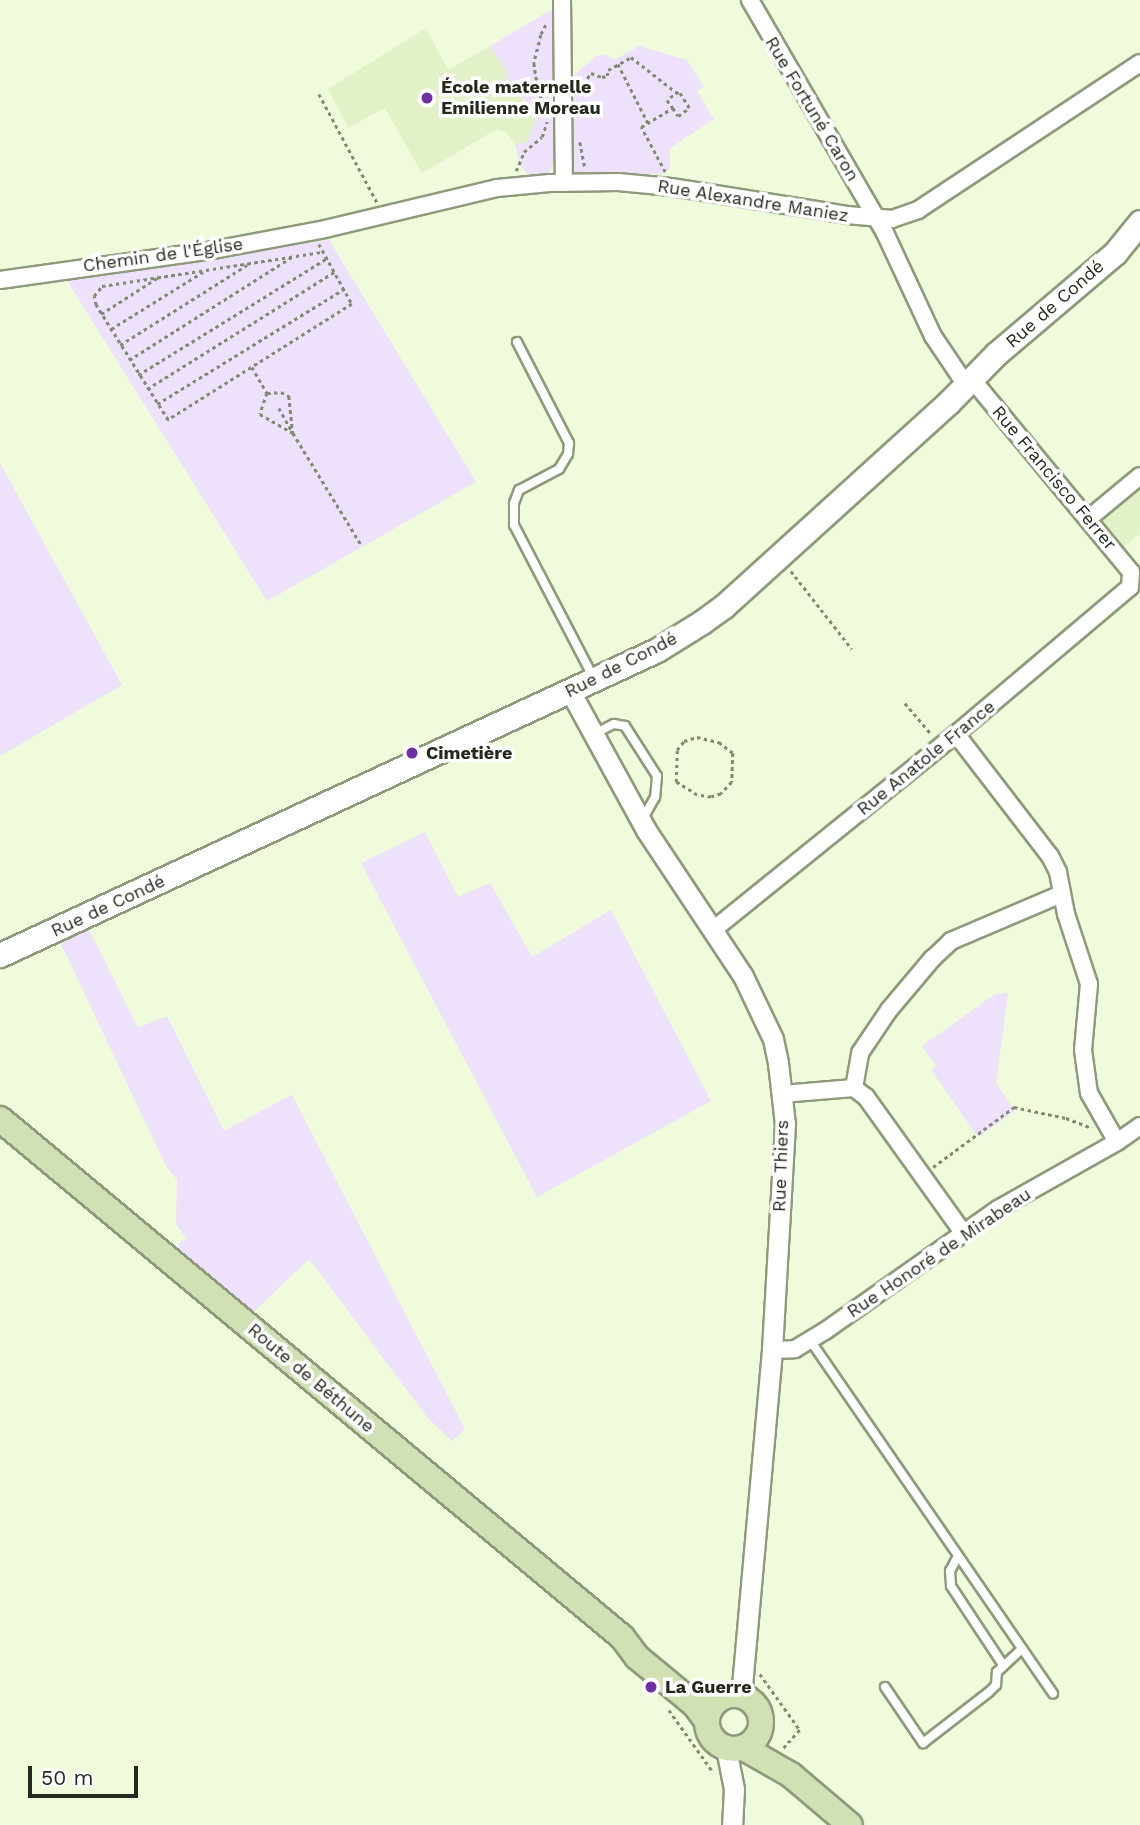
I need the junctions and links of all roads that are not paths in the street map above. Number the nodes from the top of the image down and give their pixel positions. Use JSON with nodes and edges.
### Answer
{"nodes":[{"id":1,"x":750,"y":0,"type":"edge"},
{"id":2,"x":562,"y":2,"type":"edge"},
{"id":3,"x":1140,"y":63,"type":"edge"},
{"id":4,"x":564,"y":183,"type":"junction"},
{"id":5,"x":876,"y":217,"type":"junction"},
{"id":6,"x":1140,"y":222,"type":"edge"},
{"id":7,"x":321,"y":230,"type":"joint"},
{"id":8,"x":0,"y":280,"type":"edge"},
{"id":9,"x":517,"y":342,"type":"dead end"},
{"id":10,"x":969,"y":382,"type":"junction"},
{"id":11,"x":1140,"y":476,"type":"edge"},
{"id":12,"x":1088,"y":519,"type":"junction"},
{"id":13,"x":1136,"y":581,"type":"edge"},
{"id":14,"x":594,"y":679,"type":"junction"},
{"id":15,"x":570,"y":691,"type":"junction"},
{"id":16,"x":594,"y":734,"type":"junction"},
{"id":17,"x":956,"y":734,"type":"junction"},
{"id":18,"x":642,"y":822,"type":"junction"},
{"id":19,"x":1061,"y":894,"type":"junction"},
{"id":20,"x":713,"y":930,"type":"junction"},
{"id":21,"x":0,"y":955,"type":"edge"},
{"id":22,"x":854,"y":1088,"type":"junction"},
{"id":23,"x":782,"y":1094,"type":"junction"},
{"id":24,"x":0,"y":1119,"type":"edge"},
{"id":25,"x":1140,"y":1126,"type":"edge"},
{"id":26,"x":1112,"y":1135,"type":"junction"},
{"id":27,"x":964,"y":1234,"type":"junction"},
{"id":28,"x":810,"y":1340,"type":"junction"},
{"id":29,"x":772,"y":1350,"type":"junction"},
{"id":30,"x":958,"y":1556,"type":"junction"},
{"id":31,"x":622,"y":1637,"type":"junction"},
{"id":32,"x":1022,"y":1649,"type":"junction"},
{"id":33,"x":1003,"y":1665,"type":"junction"},
{"id":34,"x":885,"y":1687,"type":"dead end"},
{"id":35,"x":1053,"y":1694,"type":"dead end"},
{"id":36,"x":731,"y":1697,"type":"junction"},
{"id":37,"x":707,"y":1721,"type":"junction"},
{"id":38,"x":761,"y":1728,"type":"junction"},
{"id":39,"x":735,"y":1748,"type":"junction"},
{"id":40,"x":784,"y":1765,"type":"junction"},
{"id":41,"x":732,"y":1825,"type":"edge"},
{"id":42,"x":850,"y":1825,"type":"edge"}],
"edges":[{"from":1,"to":5,"type":"street","name":"Rue Fortuné Caron"},
{"from":2,"to":4,"type":"street"},
{"from":3,"to":5,"type":"street","name":"Rue Alexandre Maniez"},
{"from":4,"to":5,"type":"street","name":"Rue Alexandre Maniez"},
{"from":4,"to":7,"type":"street","name":"Rue Alexandre Maniez"},
{"from":5,"to":10,"type":"street","name":"Rue Fortuné Caron"},
{"from":6,"to":10,"type":"main road","name":"Rue de Condé"},
{"from":7,"to":8,"type":"street","name":"Chemin de l'Église"},
{"from":9,"to":14,"type":"lane"},
{"from":10,"to":12,"type":"street","name":"Rue Francisco Ferrer"},
{"from":10,"to":14,"type":"main road","name":"Rue de Condé"},
{"from":11,"to":12,"type":"street"},
{"from":12,"to":13,"type":"street","name":"Rue Francisco Ferrer"},
{"from":13,"to":17,"type":"street","name":"Rue Anatole France"},
{"from":14,"to":15,"type":"main road","name":"Rue de Condé"},
{"from":15,"to":16,"type":"street","name":"Rue Thiers"},
{"from":15,"to":21,"type":"main road","name":"Rue de Condé"},
{"from":16,"to":18,"type":"street","name":"Rue Thiers"},
{"from":16,"to":18,"type":"lane"},
{"from":17,"to":19,"type":"street"},
{"from":17,"to":20,"type":"street","name":"Rue Anatole France"},
{"from":18,"to":20,"type":"street","name":"Rue Thiers"},
{"from":19,"to":22,"type":"street"},
{"from":19,"to":26,"type":"street"},
{"from":20,"to":23,"type":"street","name":"Rue Thiers"},
{"from":22,"to":23,"type":"street"},
{"from":22,"to":27,"type":"street"},
{"from":23,"to":29,"type":"street","name":"Rue Thiers"},
{"from":24,"to":31,"type":"main road","name":"Route de Béthune"},
{"from":25,"to":26,"type":"street","name":"Rue Honoré de Mirabeau"},
{"from":26,"to":27,"type":"street","name":"Rue Honoré de Mirabeau"},
{"from":27,"to":28,"type":"street","name":"Rue Honoré de Mirabeau"},
{"from":28,"to":29,"type":"street","name":"Rue Honoré de Mirabeau"},
{"from":28,"to":30,"type":"lane"},
{"from":29,"to":36,"type":"street","name":"Rue Thiers"},
{"from":30,"to":32,"type":"lane"},
{"from":30,"to":33,"type":"lane"},
{"from":31,"to":36,"type":"main road","name":"Route de Béthune"},
{"from":31,"to":37,"type":"main road","name":"Route de Béthune"},
{"from":32,"to":33,"type":"lane"},
{"from":32,"to":35,"type":"lane"},
{"from":33,"to":34,"type":"lane"},
{"from":36,"to":37,"type":"main road"},
{"from":36,"to":38,"type":"main road"},
{"from":37,"to":39,"type":"main road"},
{"from":38,"to":39,"type":"main road"},
{"from":38,"to":40,"type":"main road"},
{"from":39,"to":40,"type":"main road"},
{"from":39,"to":41,"type":"street"},
{"from":40,"to":42,"type":"main road"}]}
